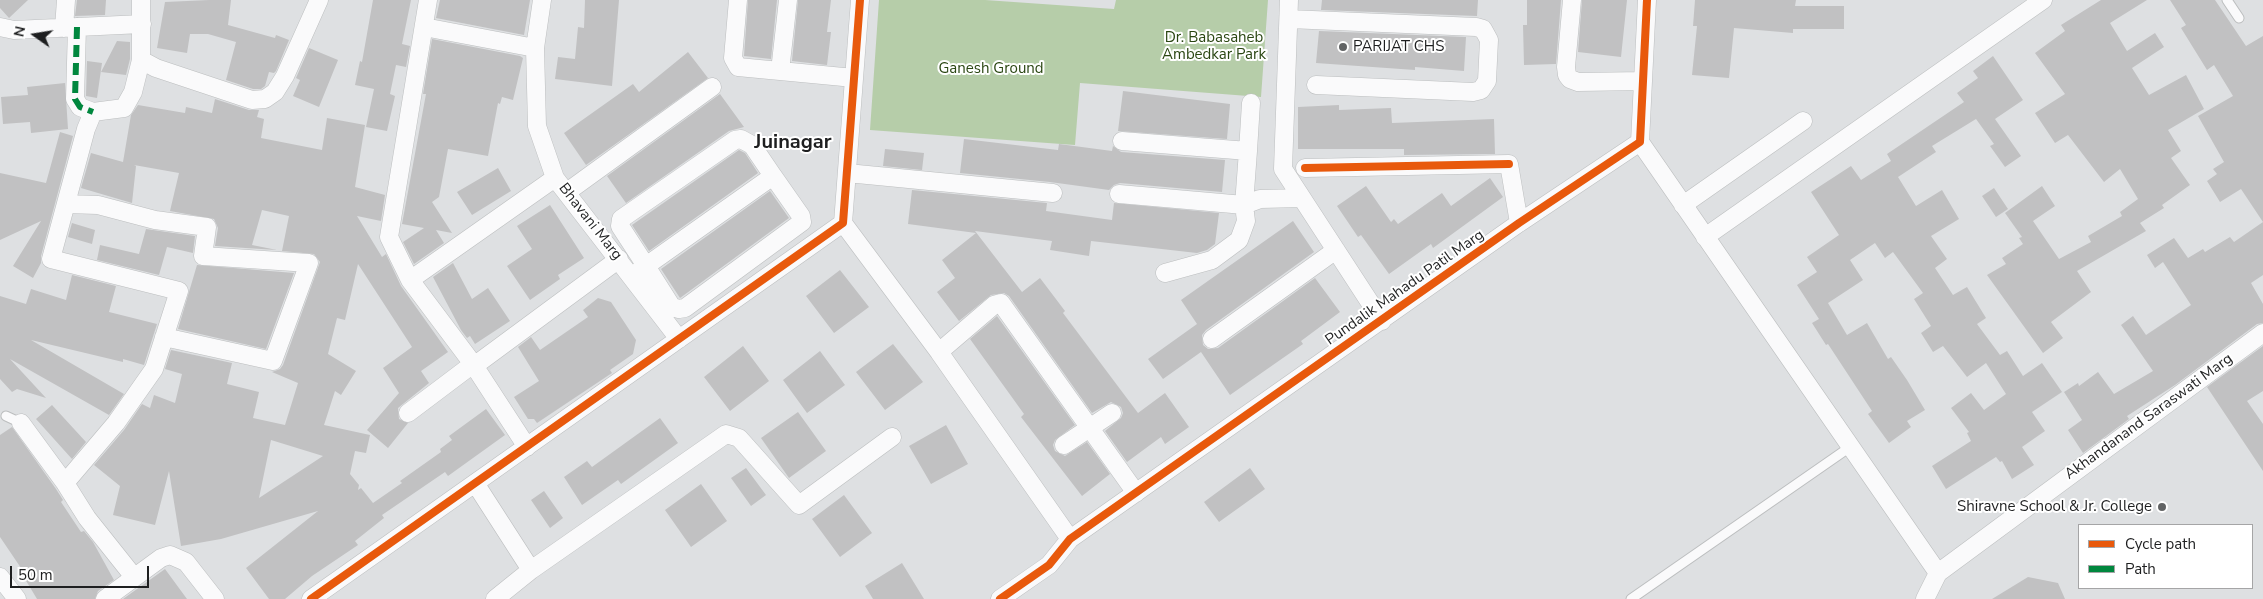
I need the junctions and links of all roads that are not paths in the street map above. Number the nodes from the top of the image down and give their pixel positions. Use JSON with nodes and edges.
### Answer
{"nodes":[{"id":1,"x":66,"y":0,"type":"edge"},
{"id":2,"x":141,"y":0,"type":"edge"},
{"id":3,"x":319,"y":0,"type":"edge"},
{"id":4,"x":428,"y":0,"type":"edge"},
{"id":5,"x":542,"y":0,"type":"edge"},
{"id":6,"x":738,"y":0,"type":"edge"},
{"id":7,"x":788,"y":0,"type":"edge"},
{"id":8,"x":860,"y":0,"type":"edge"},
{"id":9,"x":1289,"y":0,"type":"edge"},
{"id":10,"x":1572,"y":0,"type":"edge"},
{"id":11,"x":1647,"y":0,"type":"edge"},
{"id":12,"x":2044,"y":0,"type":"edge"},
{"id":13,"x":2228,"y":0,"type":"edge"},
{"id":14,"x":2239,"y":18,"type":"dead end"},
{"id":15,"x":1289,"y":19,"type":"junction"},
{"id":16,"x":142,"y":24,"type":"junction"},
{"id":17,"x":0,"y":27,"type":"edge"},
{"id":18,"x":71,"y":27,"type":"junction"},
{"id":19,"x":424,"y":27,"type":"junction"},
{"id":20,"x":535,"y":48,"type":"junction"},
{"id":21,"x":141,"y":60,"type":"junction"},
{"id":22,"x":780,"y":71,"type":"junction"},
{"id":23,"x":854,"y":78,"type":"junction"},
{"id":24,"x":1643,"y":82,"type":"junction"},
{"id":25,"x":1316,"y":85,"type":"dead end"},
{"id":26,"x":712,"y":87,"type":"dead end"},
{"id":27,"x":1251,"y":103,"type":"dead end"},
{"id":28,"x":93,"y":112,"type":"junction"},
{"id":29,"x":1803,"y":121,"type":"dead end"},
{"id":30,"x":1122,"y":141,"type":"dead end"},
{"id":31,"x":1640,"y":142,"type":"junction"},
{"id":32,"x":1248,"y":151,"type":"junction"},
{"id":33,"x":1305,"y":168,"type":"dead end"},
{"id":34,"x":847,"y":173,"type":"junction"},
{"id":35,"x":773,"y":176,"type":"junction"},
{"id":36,"x":555,"y":178,"type":"junction"},
{"id":37,"x":567,"y":192,"type":"junction"},
{"id":38,"x":1053,"y":193,"type":"dead end"},
{"id":39,"x":1119,"y":194,"type":"dead end"},
{"id":40,"x":1302,"y":198,"type":"junction"},
{"id":41,"x":66,"y":204,"type":"junction"},
{"id":42,"x":1244,"y":205,"type":"junction"},
{"id":43,"x":1683,"y":205,"type":"junction"},
{"id":44,"x":843,"y":223,"type":"junction"},
{"id":45,"x":1519,"y":223,"type":"junction"},
{"id":46,"x":1705,"y":237,"type":"junction"},
{"id":47,"x":1336,"y":250,"type":"junction"},
{"id":48,"x":619,"y":259,"type":"junction"},
{"id":49,"x":646,"y":266,"type":"junction"},
{"id":50,"x":1165,"y":273,"type":"dead end"},
{"id":51,"x":632,"y":276,"type":"junction"},
{"id":52,"x":410,"y":280,"type":"junction"},
{"id":53,"x":1382,"y":321,"type":"junction"},
{"id":54,"x":2263,"y":333,"type":"edge"},
{"id":55,"x":164,"y":337,"type":"junction"},
{"id":56,"x":680,"y":339,"type":"junction"},
{"id":57,"x":1212,"y":339,"type":"dead end"},
{"id":58,"x":938,"y":352,"type":"junction"},
{"id":59,"x":474,"y":365,"type":"junction"},
{"id":60,"x":1112,"y":412,"type":"dead end"},
{"id":61,"x":408,"y":413,"type":"dead end"},
{"id":62,"x":14,"y":419,"type":"dead end"},
{"id":63,"x":1089,"y":428,"type":"junction"},
{"id":64,"x":892,"y":437,"type":"dead end"},
{"id":65,"x":1064,"y":445,"type":"dead end"},
{"id":66,"x":1850,"y":446,"type":"junction"},
{"id":67,"x":526,"y":447,"type":"junction"},
{"id":68,"x":65,"y":483,"type":"junction"},
{"id":69,"x":475,"y":483,"type":"junction"},
{"id":70,"x":1136,"y":493,"type":"junction"},
{"id":71,"x":1070,"y":538,"type":"junction"},
{"id":72,"x":531,"y":570,"type":"junction"},
{"id":73,"x":1938,"y":574,"type":"junction"},
{"id":74,"x":134,"y":577,"type":"junction"},
{"id":75,"x":0,"y":578,"type":"edge"},
{"id":76,"x":17,"y":599,"type":"edge"},
{"id":77,"x":105,"y":599,"type":"edge"},
{"id":78,"x":215,"y":599,"type":"edge"},
{"id":79,"x":311,"y":599,"type":"edge"},
{"id":80,"x":495,"y":599,"type":"edge"},
{"id":81,"x":1000,"y":599,"type":"edge"},
{"id":82,"x":1632,"y":599,"type":"edge"},
{"id":83,"x":1925,"y":599,"type":"edge"}],
"edges":[{"from":1,"to":18,"type":"street"},
{"from":2,"to":16,"type":"street"},
{"from":3,"to":21,"type":"street"},
{"from":4,"to":19,"type":"street"},
{"from":5,"to":20,"type":"street","name":"Bhavani Marg"},
{"from":6,"to":22,"type":"street"},
{"from":7,"to":22,"type":"street"},
{"from":8,"to":23,"type":"street"},
{"from":9,"to":15,"type":"street"},
{"from":10,"to":24,"type":"street"},
{"from":11,"to":24,"type":"street"},
{"from":12,"to":46,"type":"street"},
{"from":13,"to":14,"type":"lane"},
{"from":15,"to":25,"type":"street"},
{"from":15,"to":40,"type":"street"},
{"from":16,"to":18,"type":"street"},
{"from":16,"to":21,"type":"street"},
{"from":17,"to":18,"type":"street"},
{"from":18,"to":28,"type":"street"},
{"from":19,"to":20,"type":"street"},
{"from":19,"to":52,"type":"street"},
{"from":20,"to":36,"type":"street","name":"Bhavani Marg"},
{"from":21,"to":28,"type":"street"},
{"from":22,"to":23,"type":"street"},
{"from":23,"to":34,"type":"street"},
{"from":24,"to":31,"type":"street"},
{"from":26,"to":37,"type":"street"},
{"from":27,"to":32,"type":"street"},
{"from":28,"to":41,"type":"street"},
{"from":29,"to":43,"type":"street"},
{"from":30,"to":32,"type":"street"},
{"from":31,"to":43,"type":"street"},
{"from":31,"to":45,"type":"street","name":"Pundalik Mahadu Patil Marg"},
{"from":32,"to":42,"type":"street"},
{"from":33,"to":45,"type":"street"},
{"from":34,"to":38,"type":"street"},
{"from":34,"to":44,"type":"street"},
{"from":35,"to":49,"type":"street"},
{"from":35,"to":49,"type":"street"},
{"from":35,"to":49,"type":"street"},
{"from":36,"to":37,"type":"street","name":"Bhavani Marg"},
{"from":36,"to":52,"type":"street"},
{"from":37,"to":48,"type":"street","name":"Bhavani Marg"},
{"from":39,"to":42,"type":"street"},
{"from":40,"to":42,"type":"street"},
{"from":40,"to":47,"type":"street"},
{"from":41,"to":55,"type":"street"},
{"from":41,"to":55,"type":"street"},
{"from":42,"to":50,"type":"street"},
{"from":43,"to":46,"type":"street"},
{"from":44,"to":56,"type":"street"},
{"from":44,"to":58,"type":"street"},
{"from":45,"to":53,"type":"street","name":"Pundalik Mahadu Patil Marg"},
{"from":46,"to":66,"type":"street"},
{"from":47,"to":53,"type":"street"},
{"from":47,"to":57,"type":"street"},
{"from":48,"to":51,"type":"street","name":"Bhavani Marg"},
{"from":48,"to":59,"type":"street"},
{"from":49,"to":51,"type":"street"},
{"from":51,"to":56,"type":"street","name":"Bhavani Marg"},
{"from":52,"to":59,"type":"street"},
{"from":53,"to":70,"type":"street","name":"Pundalik Mahadu Patil Marg"},
{"from":54,"to":73,"type":"street","name":"Akhandanand Saraswati Marg"},
{"from":55,"to":68,"type":"street"},
{"from":56,"to":67,"type":"street"},
{"from":58,"to":63,"type":"street"},
{"from":58,"to":71,"type":"street"},
{"from":59,"to":61,"type":"street"},
{"from":59,"to":67,"type":"street"},
{"from":60,"to":63,"type":"street"},
{"from":62,"to":68,"type":"street"},
{"from":63,"to":65,"type":"street"},
{"from":63,"to":70,"type":"street"},
{"from":64,"to":72,"type":"street"},
{"from":66,"to":73,"type":"street"},
{"from":66,"to":82,"type":"lane"},
{"from":67,"to":69,"type":"street"},
{"from":68,"to":74,"type":"street"},
{"from":69,"to":72,"type":"street"},
{"from":69,"to":79,"type":"street"},
{"from":70,"to":71,"type":"street","name":"Pundalik Mahadu Patil Marg"},
{"from":71,"to":81,"type":"street","name":"Pundalik Mahadu Patil Marg"},
{"from":72,"to":80,"type":"street"},
{"from":73,"to":83,"type":"street","name":"Akhandanand Saraswati Marg"},
{"from":74,"to":77,"type":"street"},
{"from":74,"to":78,"type":"street"},
{"from":75,"to":76,"type":"street"}]}
